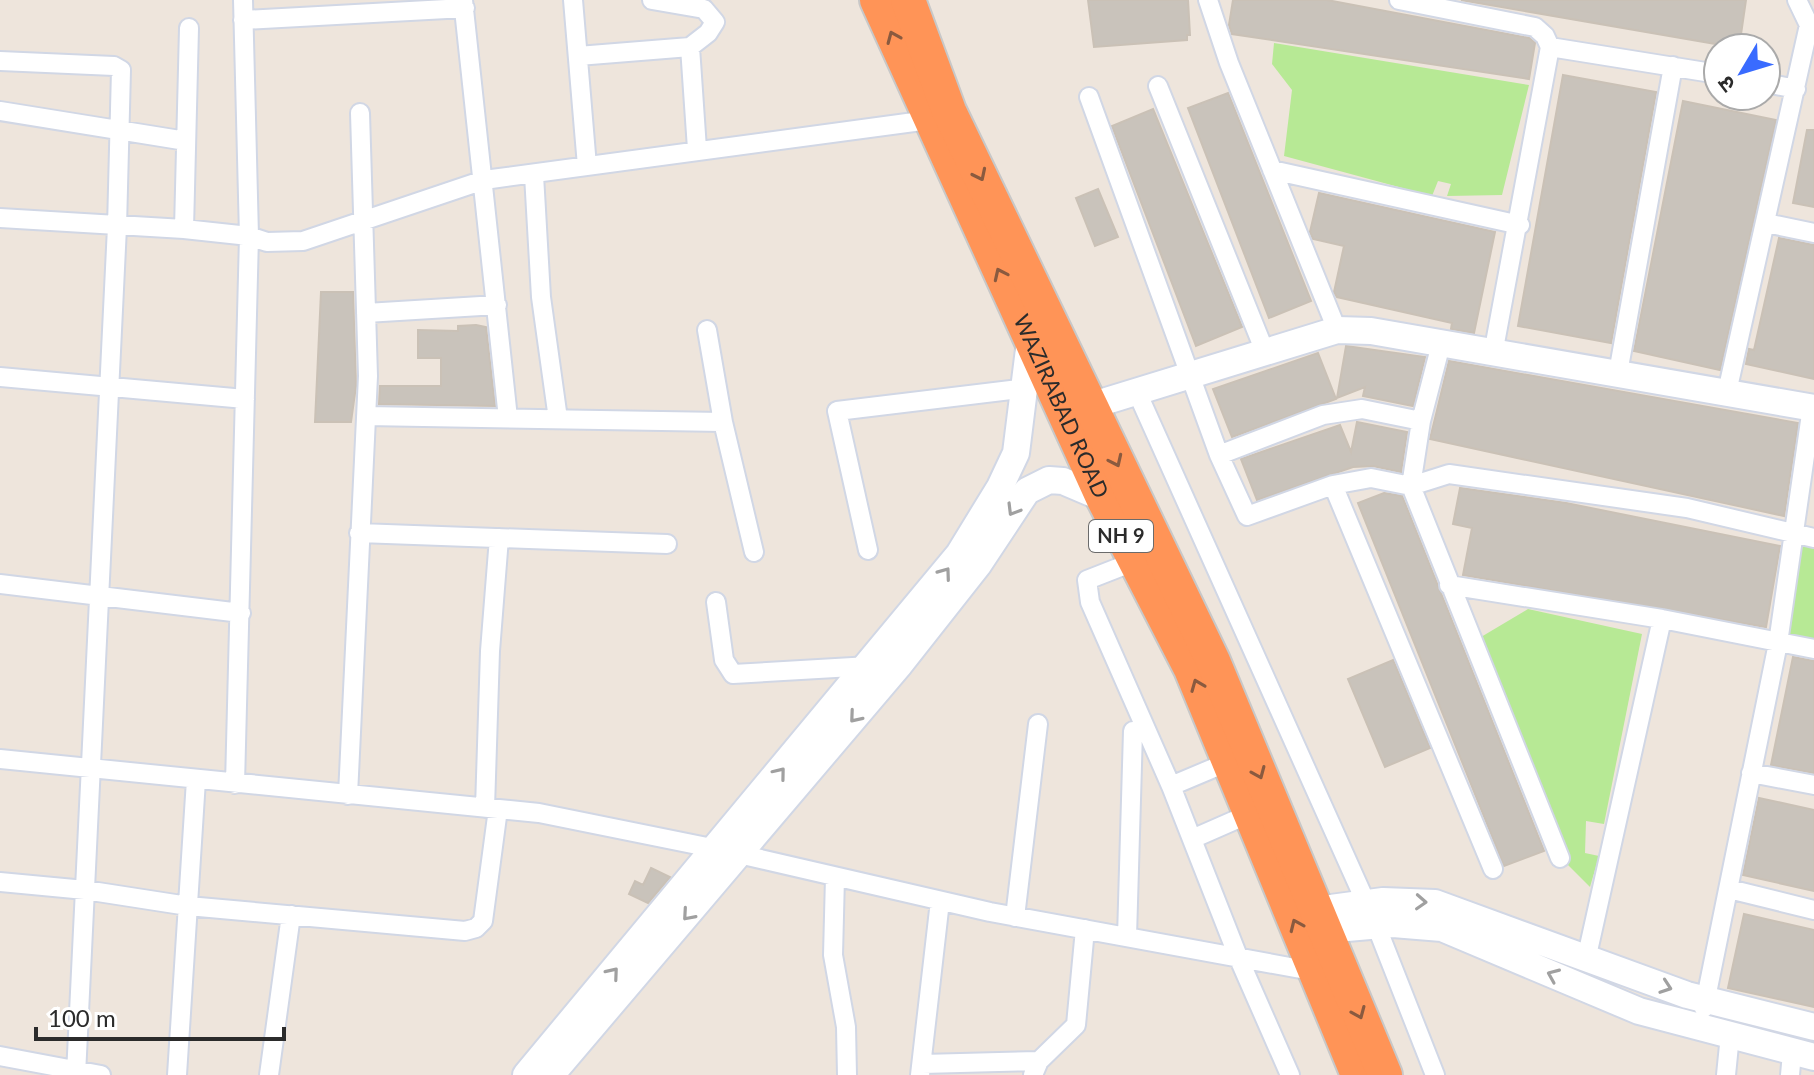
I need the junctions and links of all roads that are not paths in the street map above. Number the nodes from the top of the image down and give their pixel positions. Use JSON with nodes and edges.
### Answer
{"nodes":[{"id":1,"x":243,"y":0,"type":"edge"},
{"id":2,"x":573,"y":0,"type":"edge"},
{"id":3,"x":652,"y":0,"type":"edge"},
{"id":4,"x":877,"y":0,"type":"edge"},
{"id":5,"x":908,"y":0,"type":"edge"},
{"id":6,"x":1208,"y":0,"type":"edge"},
{"id":7,"x":1399,"y":0,"type":"edge"},
{"id":8,"x":1797,"y":0,"type":"edge"},
{"id":9,"x":464,"y":4,"type":"edge"},
{"id":10,"x":243,"y":20,"type":"junction"},
{"id":11,"x":189,"y":28,"type":"dead end"},
{"id":12,"x":690,"y":47,"type":"junction"},
{"id":13,"x":1550,"y":47,"type":"junction"},
{"id":14,"x":578,"y":56,"type":"junction"},
{"id":15,"x":0,"y":61,"type":"edge"},
{"id":16,"x":1673,"y":66,"type":"junction"},
{"id":17,"x":1702,"y":71,"type":"edge"},
{"id":18,"x":1158,"y":86,"type":"dead end"},
{"id":19,"x":1782,"y":86,"type":"edge"},
{"id":20,"x":1796,"y":89,"type":"junction"},
{"id":21,"x":1089,"y":97,"type":"dead end"},
{"id":22,"x":0,"y":111,"type":"edge"},
{"id":23,"x":360,"y":113,"type":"dead end"},
{"id":24,"x":929,"y":120,"type":"junction"},
{"id":25,"x":117,"y":131,"type":"junction"},
{"id":26,"x":186,"y":141,"type":"junction"},
{"id":27,"x":697,"y":149,"type":"junction"},
{"id":28,"x":587,"y":166,"type":"junction"},
{"id":29,"x":1272,"y":170,"type":"junction"},
{"id":30,"x":534,"y":175,"type":"junction"},
{"id":31,"x":484,"y":180,"type":"junction"},
{"id":32,"x":0,"y":218,"type":"edge"},
{"id":33,"x":363,"y":223,"type":"junction"},
{"id":34,"x":1766,"y":223,"type":"junction"},
{"id":35,"x":1520,"y":225,"type":"junction"},
{"id":36,"x":117,"y":227,"type":"junction"},
{"id":37,"x":184,"y":229,"type":"junction"},
{"id":38,"x":1814,"y":233,"type":"edge"},
{"id":39,"x":249,"y":236,"type":"junction"},
{"id":40,"x":497,"y":305,"type":"junction"},
{"id":41,"x":366,"y":313,"type":"junction"},
{"id":42,"x":707,"y":330,"type":"dead end"},
{"id":43,"x":1337,"y":330,"type":"junction"},
{"id":44,"x":1030,"y":341,"type":"junction"},
{"id":45,"x":1441,"y":344,"type":"junction"},
{"id":46,"x":1265,"y":352,"type":"junction"},
{"id":47,"x":1493,"y":354,"type":"junction"},
{"id":48,"x":1618,"y":373,"type":"junction"},
{"id":49,"x":1189,"y":376,"type":"junction"},
{"id":50,"x":0,"y":377,"type":"edge"},
{"id":51,"x":1027,"y":388,"type":"junction"},
{"id":52,"x":110,"y":389,"type":"junction"},
{"id":53,"x":1137,"y":392,"type":"junction"},
{"id":54,"x":1727,"y":392,"type":"junction"},
{"id":55,"x":245,"y":399,"type":"junction"},
{"id":56,"x":1090,"y":406,"type":"junction"},
{"id":57,"x":1813,"y":408,"type":"edge"},
{"id":58,"x":366,"y":416,"type":"junction"},
{"id":59,"x":508,"y":418,"type":"junction"},
{"id":60,"x":558,"y":419,"type":"junction"},
{"id":61,"x":1421,"y":421,"type":"junction"},
{"id":62,"x":723,"y":422,"type":"junction"},
{"id":63,"x":1219,"y":455,"type":"junction"},
{"id":64,"x":1333,"y":485,"type":"junction"},
{"id":65,"x":1411,"y":486,"type":"junction"},
{"id":66,"x":1103,"y":498,"type":"junction"},
{"id":67,"x":359,"y":533,"type":"junction"},
{"id":68,"x":1791,"y":534,"type":"junction"},
{"id":69,"x":499,"y":538,"type":"junction"},
{"id":70,"x":1814,"y":538,"type":"edge"},
{"id":71,"x":667,"y":544,"type":"dead end"},
{"id":72,"x":868,"y":550,"type":"dead end"},
{"id":73,"x":754,"y":552,"type":"dead end"},
{"id":74,"x":1133,"y":562,"type":"junction"},
{"id":75,"x":0,"y":584,"type":"edge"},
{"id":76,"x":1449,"y":585,"type":"junction"},
{"id":77,"x":100,"y":596,"type":"junction"},
{"id":78,"x":716,"y":602,"type":"dead end"},
{"id":79,"x":241,"y":613,"type":"junction"},
{"id":80,"x":1662,"y":619,"type":"junction"},
{"id":81,"x":1778,"y":643,"type":"junction"},
{"id":82,"x":1814,"y":649,"type":"edge"},
{"id":83,"x":870,"y":666,"type":"junction"},
{"id":84,"x":1038,"y":724,"type":"dead end"},
{"id":85,"x":1133,"y":731,"type":"dead end"},
{"id":86,"x":0,"y":759,"type":"edge"},
{"id":87,"x":1228,"y":762,"type":"junction"},
{"id":88,"x":92,"y":769,"type":"junction"},
{"id":89,"x":1751,"y":773,"type":"junction"},
{"id":90,"x":196,"y":780,"type":"junction"},
{"id":91,"x":235,"y":784,"type":"junction"},
{"id":92,"x":1814,"y":785,"type":"edge"},
{"id":93,"x":1171,"y":786,"type":"junction"},
{"id":94,"x":348,"y":795,"type":"junction"},
{"id":95,"x":492,"y":809,"type":"junction"},
{"id":96,"x":1249,"y":814,"type":"junction"},
{"id":97,"x":1192,"y":839,"type":"junction"},
{"id":98,"x":728,"y":852,"type":"junction"},
{"id":99,"x":1560,"y":858,"type":"dead end"},
{"id":100,"x":1493,"y":869,"type":"dead end"},
{"id":101,"x":835,"y":877,"type":"junction"},
{"id":102,"x":0,"y":882,"type":"edge"},
{"id":103,"x":1729,"y":889,"type":"junction"},
{"id":104,"x":85,"y":890,"type":"junction"},
{"id":105,"x":940,"y":901,"type":"junction"},
{"id":106,"x":188,"y":906,"type":"junction"},
{"id":107,"x":1814,"y":910,"type":"edge"},
{"id":108,"x":1370,"y":914,"type":"junction"},
{"id":109,"x":291,"y":915,"type":"junction"},
{"id":110,"x":1015,"y":917,"type":"junction"},
{"id":111,"x":1320,"y":920,"type":"junction"},
{"id":112,"x":1085,"y":929,"type":"junction"},
{"id":113,"x":1127,"y":937,"type":"junction"},
{"id":114,"x":1239,"y":959,"type":"junction"},
{"id":115,"x":1586,"y":960,"type":"junction"},
{"id":116,"x":1317,"y":972,"type":"junction"},
{"id":117,"x":1705,"y":1000,"type":"junction"},
{"id":118,"x":583,"y":1022,"type":"junction"},
{"id":119,"x":1700,"y":1026,"type":"junction"},
{"id":120,"x":1814,"y":1027,"type":"edge"},
{"id":121,"x":1730,"y":1035,"type":"junction"},
{"id":122,"x":0,"y":1056,"type":"edge"},
{"id":123,"x":1799,"y":1062,"type":"edge"},
{"id":124,"x":1036,"y":1068,"type":"edge"},
{"id":125,"x":921,"y":1069,"type":"edge"},
{"id":126,"x":76,"y":1073,"type":"edge"},
{"id":127,"x":101,"y":1075,"type":"edge"},
{"id":128,"x":177,"y":1075,"type":"edge"},
{"id":129,"x":269,"y":1075,"type":"edge"},
{"id":130,"x":526,"y":1075,"type":"edge"},
{"id":131,"x":551,"y":1075,"type":"edge"},
{"id":132,"x":847,"y":1075,"type":"edge"},
{"id":133,"x":1290,"y":1075,"type":"edge"},
{"id":134,"x":1358,"y":1075,"type":"edge"},
{"id":135,"x":1385,"y":1075,"type":"edge"},
{"id":136,"x":1435,"y":1075,"type":"edge"},
{"id":137,"x":1726,"y":1075,"type":"edge"}],
"edges":[{"from":1,"to":10,"type":"street"},
{"from":2,"to":14,"type":"street"},
{"from":3,"to":12,"type":"street"},
{"from":24,"to":4,"type":"highway","name":"WAZIRABAD ROAD","number":"NH 9","one_way":true},
{"from":5,"to":56,"type":"highway","name":"WAZIRABAD ROAD","number":"NH 9","one_way":true},
{"from":6,"to":29,"type":"street"},
{"from":7,"to":13,"type":"street"},
{"from":8,"to":20,"type":"street"},
{"from":9,"to":10,"type":"street"},
{"from":9,"to":31,"type":"street"},
{"from":10,"to":39,"type":"street"},
{"from":11,"to":26,"type":"street"},
{"from":12,"to":14,"type":"street"},
{"from":12,"to":27,"type":"street"},
{"from":13,"to":16,"type":"street"},
{"from":13,"to":35,"type":"street"},
{"from":14,"to":28,"type":"street"},
{"from":15,"to":25,"type":"street"},
{"from":16,"to":17,"type":"street"},
{"from":16,"to":48,"type":"street"},
{"from":18,"to":46,"type":"street"},
{"from":19,"to":20,"type":"street"},
{"from":20,"to":34,"type":"street"},
{"from":21,"to":49,"type":"street"},
{"from":22,"to":25,"type":"street"},
{"from":23,"to":33,"type":"street"},
{"from":24,"to":27,"type":"street"},
{"from":44,"to":24,"type":"highway","name":"WAZIRABAD ROAD","number":"NH 9","one_way":true},
{"from":25,"to":26,"type":"street"},
{"from":25,"to":36,"type":"street"},
{"from":26,"to":37,"type":"street"},
{"from":27,"to":28,"type":"street"},
{"from":28,"to":30,"type":"street"},
{"from":29,"to":35,"type":"street"},
{"from":29,"to":43,"type":"street"},
{"from":30,"to":31,"type":"street"},
{"from":30,"to":60,"type":"street"},
{"from":31,"to":33,"type":"street"},
{"from":31,"to":40,"type":"street"},
{"from":32,"to":36,"type":"street"},
{"from":33,"to":39,"type":"street"},
{"from":33,"to":41,"type":"street"},
{"from":34,"to":38,"type":"street"},
{"from":34,"to":54,"type":"street"},
{"from":35,"to":47,"type":"street"},
{"from":36,"to":37,"type":"street"},
{"from":36,"to":52,"type":"street"},
{"from":37,"to":39,"type":"street"},
{"from":39,"to":55,"type":"street"},
{"from":40,"to":41,"type":"street"},
{"from":40,"to":59,"type":"street"},
{"from":41,"to":58,"type":"street"},
{"from":42,"to":62,"type":"street"},
{"from":43,"to":45,"type":"main road"},
{"from":43,"to":46,"type":"main road"},
{"from":44,"to":51,"type":"main road"},
{"from":44,"to":66,"type":"highway","name":"WAZIRABAD ROAD","number":"NH 9"},
{"from":45,"to":47,"type":"main road"},
{"from":45,"to":61,"type":"street"},
{"from":46,"to":49,"type":"main road"},
{"from":47,"to":48,"type":"main road"},
{"from":48,"to":54,"type":"main road"},
{"from":49,"to":53,"type":"main road"},
{"from":49,"to":63,"type":"street"},
{"from":50,"to":52,"type":"street"},
{"from":51,"to":72,"type":"street"},
{"from":83,"to":51,"type":"main road","one_way":true},
{"from":52,"to":55,"type":"street"},
{"from":52,"to":77,"type":"street"},
{"from":53,"to":56,"type":"main road"},
{"from":53,"to":108,"type":"street"},
{"from":54,"to":57,"type":"main road"},
{"from":55,"to":79,"type":"street"},
{"from":56,"to":111,"type":"highway","name":"WAZIRABAD ROAD","number":"NH 9","one_way":true},
{"from":57,"to":68,"type":"street"},
{"from":58,"to":59,"type":"street"},
{"from":58,"to":67,"type":"street"},
{"from":59,"to":60,"type":"street"},
{"from":60,"to":62,"type":"street"},
{"from":61,"to":63,"type":"street"},
{"from":61,"to":65,"type":"street"},
{"from":62,"to":73,"type":"street"},
{"from":63,"to":64,"type":"street"},
{"from":64,"to":65,"type":"street"},
{"from":64,"to":100,"type":"street"},
{"from":65,"to":68,"type":"street"},
{"from":65,"to":76,"type":"street"},
{"from":66,"to":74,"type":"highway","name":"WAZIRABAD ROAD","number":"NH 9"},
{"from":66,"to":98,"type":"main road","one_way":true},
{"from":67,"to":69,"type":"street"},
{"from":67,"to":94,"type":"street"},
{"from":68,"to":70,"type":"street"},
{"from":68,"to":81,"type":"street"},
{"from":69,"to":71,"type":"street"},
{"from":69,"to":95,"type":"street"},
{"from":87,"to":74,"type":"highway","name":"WAZIRABAD ROAD","number":"NH 9","one_way":true},
{"from":74,"to":93,"type":"street"},
{"from":75,"to":77,"type":"street"},
{"from":76,"to":80,"type":"street"},
{"from":76,"to":99,"type":"street"},
{"from":77,"to":79,"type":"street"},
{"from":77,"to":88,"type":"street"},
{"from":78,"to":83,"type":"street"},
{"from":79,"to":91,"type":"street"},
{"from":80,"to":81,"type":"street"},
{"from":80,"to":115,"type":"street"},
{"from":81,"to":82,"type":"street"},
{"from":81,"to":89,"type":"street"},
{"from":98,"to":83,"type":"main road","one_way":true},
{"from":84,"to":110,"type":"street"},
{"from":85,"to":113,"type":"street"},
{"from":86,"to":88,"type":"street"},
{"from":87,"to":93,"type":"street"},
{"from":87,"to":96,"type":"highway","name":"WAZIRABAD ROAD","number":"NH 9"},
{"from":88,"to":90,"type":"street"},
{"from":88,"to":104,"type":"street"},
{"from":89,"to":92,"type":"street"},
{"from":89,"to":103,"type":"street"},
{"from":90,"to":91,"type":"street"},
{"from":90,"to":106,"type":"street"},
{"from":91,"to":94,"type":"street"},
{"from":93,"to":97,"type":"street"},
{"from":94,"to":95,"type":"street"},
{"from":95,"to":98,"type":"street"},
{"from":95,"to":109,"type":"street"},
{"from":96,"to":97,"type":"street"},
{"from":116,"to":96,"type":"highway","name":"WAZIRABAD ROAD","number":"NH 9","one_way":true},
{"from":97,"to":114,"type":"street"},
{"from":98,"to":101,"type":"street"},
{"from":98,"to":118,"type":"main road"},
{"from":101,"to":105,"type":"street"},
{"from":101,"to":132,"type":"street"},
{"from":102,"to":104,"type":"street"},
{"from":103,"to":107,"type":"street"},
{"from":103,"to":117,"type":"street"},
{"from":104,"to":106,"type":"street"},
{"from":104,"to":126,"type":"street"},
{"from":105,"to":110,"type":"street"},
{"from":105,"to":125,"type":"street"},
{"from":106,"to":109,"type":"street"},
{"from":106,"to":128,"type":"street"},
{"from":108,"to":111,"type":"main road"},
{"from":108,"to":115,"type":"main road","one_way":true},
{"from":119,"to":108,"type":"main road","one_way":true},
{"from":108,"to":136,"type":"street"},
{"from":109,"to":129,"type":"street"},
{"from":110,"to":112,"type":"street"},
{"from":111,"to":135,"type":"highway","name":"WAZIRABAD ROAD","number":"NH 9","one_way":true},
{"from":112,"to":113,"type":"street"},
{"from":112,"to":124,"type":"street"},
{"from":113,"to":114,"type":"street"},
{"from":114,"to":116,"type":"street"},
{"from":114,"to":133,"type":"street"},
{"from":115,"to":117,"type":"main road","one_way":true},
{"from":116,"to":134,"type":"highway","name":"WAZIRABAD ROAD","number":"NH 9"},
{"from":117,"to":119,"type":"street"},
{"from":117,"to":120,"type":"main road"},
{"from":118,"to":130,"type":"main road"},
{"from":118,"to":131,"type":"main road"},
{"from":119,"to":121,"type":"main road"},
{"from":121,"to":123,"type":"main road"},
{"from":121,"to":137,"type":"street"},
{"from":122,"to":126,"type":"street"},
{"from":124,"to":125,"type":"street"},
{"from":126,"to":127,"type":"street"}]}
